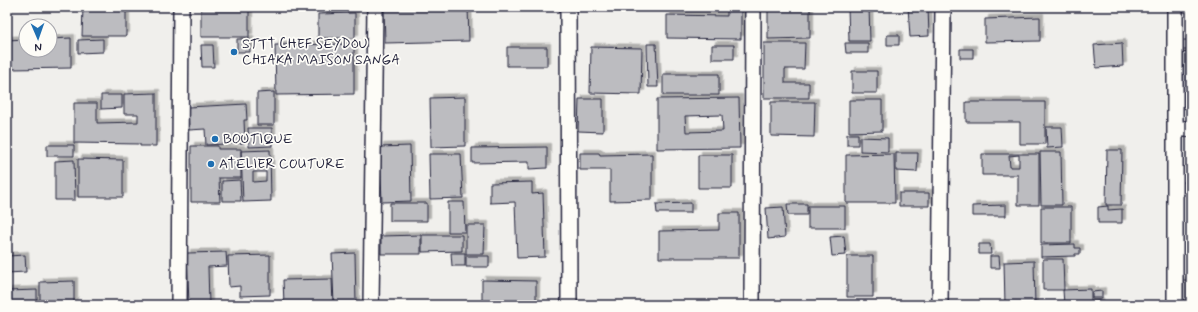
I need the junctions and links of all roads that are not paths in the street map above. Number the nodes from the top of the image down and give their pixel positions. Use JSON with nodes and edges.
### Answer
{"nodes":[{"id":1,"x":181,"y":7,"type":"edge"},
{"id":2,"x":375,"y":7,"type":"edge"},
{"id":3,"x":568,"y":7,"type":"edge"},
{"id":4,"x":753,"y":7,"type":"edge"},
{"id":5,"x":943,"y":7,"type":"edge"},
{"id":6,"x":1175,"y":7,"type":"edge"},
{"id":7,"x":1175,"y":129,"type":"junction"},
{"id":8,"x":1191,"y":129,"type":"edge"},
{"id":9,"x":179,"y":305,"type":"edge"},
{"id":10,"x":372,"y":305,"type":"edge"},
{"id":11,"x":569,"y":305,"type":"edge"},
{"id":12,"x":752,"y":305,"type":"edge"},
{"id":13,"x":940,"y":305,"type":"edge"},
{"id":14,"x":1175,"y":305,"type":"edge"}],
"edges":[{"from":1,"to":9,"type":"street"},
{"from":2,"to":10,"type":"street"},
{"from":3,"to":11,"type":"street"},
{"from":4,"to":12,"type":"street"},
{"from":5,"to":13,"type":"street"},
{"from":6,"to":7,"type":"street"},
{"from":7,"to":8,"type":"street"},
{"from":7,"to":14,"type":"street"}]}
